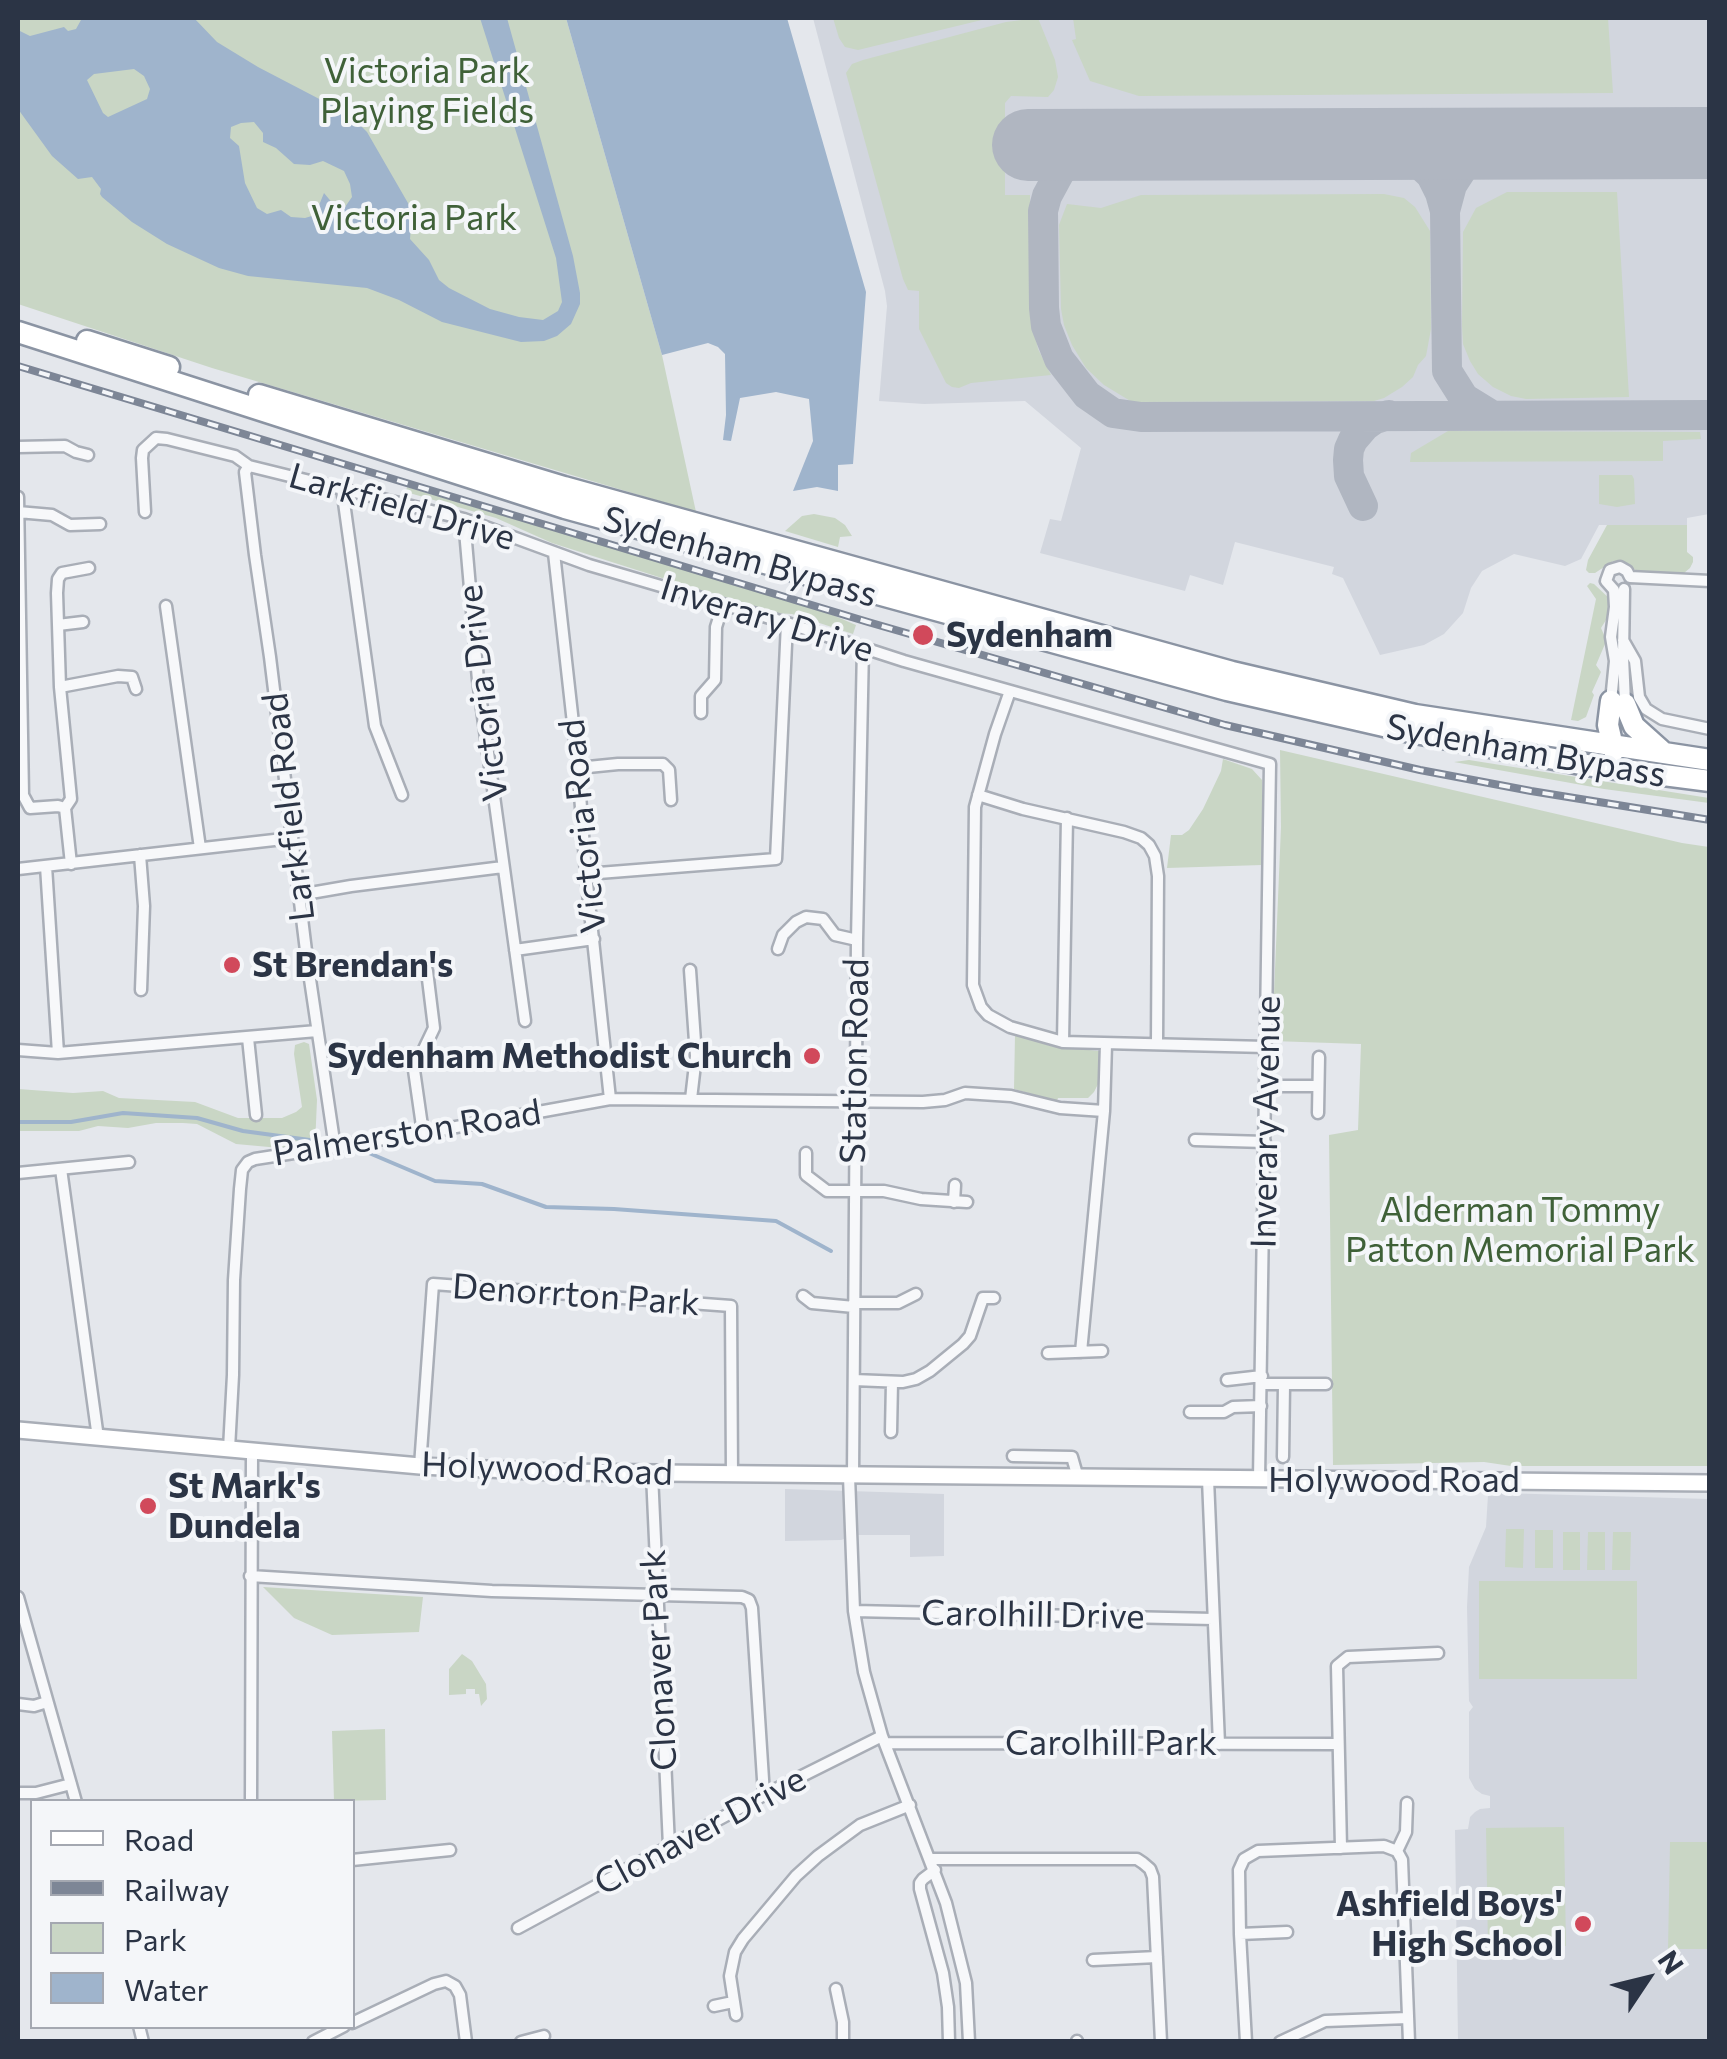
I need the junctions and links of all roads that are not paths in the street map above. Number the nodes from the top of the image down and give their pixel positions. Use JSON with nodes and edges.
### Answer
{"nodes":[{"id":1,"x":18,"y":320,"type":"edge"},
{"id":2,"x":18,"y":332,"type":"edge"},
{"id":3,"x":18,"y":447,"type":"edge"},
{"id":4,"x":88,"y":454,"type":"dead end"},
{"id":5,"x":249,"y":466,"type":"junction"},
{"id":6,"x":342,"y":488,"type":"junction"},
{"id":7,"x":18,"y":497,"type":"edge"},
{"id":8,"x":18,"y":512,"type":"edge"},
{"id":9,"x":145,"y":512,"type":"dead end"},
{"id":10,"x":464,"y":519,"type":"junction"},
{"id":11,"x":100,"y":524,"type":"dead end"},
{"id":12,"x":554,"y":552,"type":"junction"},
{"id":13,"x":88,"y":568,"type":"dead end"},
{"id":14,"x":1630,"y":577,"type":"junction"},
{"id":15,"x":1705,"y":580,"type":"edge"},
{"id":16,"x":1619,"y":590,"type":"junction"},
{"id":17,"x":723,"y":605,"type":"junction"},
{"id":18,"x":166,"y":606,"type":"dead end"},
{"id":19,"x":83,"y":622,"type":"dead end"},
{"id":20,"x":786,"y":623,"type":"junction"},
{"id":21,"x":58,"y":625,"type":"junction"},
{"id":22,"x":1623,"y":640,"type":"junction"},
{"id":23,"x":863,"y":647,"type":"junction"},
{"id":24,"x":60,"y":686,"type":"junction"},
{"id":25,"x":136,"y":689,"type":"dead end"},
{"id":26,"x":1010,"y":691,"type":"junction"},
{"id":27,"x":1615,"y":707,"type":"junction"},
{"id":28,"x":700,"y":713,"type":"dead end"},
{"id":29,"x":1710,"y":729,"type":"edge"},
{"id":30,"x":1560,"y":736,"type":"junction"},
{"id":31,"x":1610,"y":743,"type":"junction"},
{"id":32,"x":1663,"y":752,"type":"junction"},
{"id":33,"x":1710,"y":760,"type":"edge"},
{"id":34,"x":1270,"y":764,"type":"joint"},
{"id":35,"x":578,"y":768,"type":"junction"},
{"id":36,"x":1644,"y":772,"type":"junction"},
{"id":37,"x":1710,"y":781,"type":"edge"},
{"id":38,"x":402,"y":795,"type":"dead end"},
{"id":39,"x":978,"y":795,"type":"junction"},
{"id":40,"x":671,"y":800,"type":"dead end"},
{"id":41,"x":65,"y":808,"type":"junction"},
{"id":42,"x":1066,"y":818,"type":"junction"},
{"id":43,"x":292,"y":838,"type":"junction"},
{"id":44,"x":200,"y":848,"type":"junction"},
{"id":45,"x":140,"y":855,"type":"junction"},
{"id":46,"x":71,"y":864,"type":"junction"},
{"id":47,"x":46,"y":866,"type":"junction"},
{"id":48,"x":504,"y":867,"type":"junction"},
{"id":49,"x":18,"y":868,"type":"edge"},
{"id":50,"x":586,"y":874,"type":"junction"},
{"id":51,"x":300,"y":895,"type":"junction"},
{"id":52,"x":594,"y":939,"type":"junction"},
{"id":53,"x":857,"y":940,"type":"junction"},
{"id":54,"x":778,"y":949,"type":"dead end"},
{"id":55,"x":514,"y":950,"type":"junction"},
{"id":56,"x":690,"y":970,"type":"dead end"},
{"id":57,"x":426,"y":971,"type":"dead end"},
{"id":58,"x":141,"y":990,"type":"dead end"},
{"id":59,"x":524,"y":1021,"type":"dead end"},
{"id":60,"x":318,"y":1031,"type":"junction"},
{"id":61,"x":248,"y":1038,"type":"junction"},
{"id":62,"x":1063,"y":1042,"type":"junction"},
{"id":63,"x":1157,"y":1043,"type":"junction"},
{"id":64,"x":1106,"y":1044,"type":"junction"},
{"id":65,"x":1266,"y":1047,"type":"junction"},
{"id":66,"x":18,"y":1050,"type":"edge"},
{"id":67,"x":58,"y":1053,"type":"junction"},
{"id":68,"x":1319,"y":1057,"type":"dead end"},
{"id":69,"x":1266,"y":1086,"type":"junction"},
{"id":70,"x":1318,"y":1086,"type":"junction"},
{"id":71,"x":690,"y":1098,"type":"junction"},
{"id":72,"x":610,"y":1099,"type":"junction"},
{"id":73,"x":856,"y":1102,"type":"junction"},
{"id":74,"x":1104,"y":1111,"type":"junction"},
{"id":75,"x":1318,"y":1114,"type":"dead end"},
{"id":76,"x":256,"y":1115,"type":"dead end"},
{"id":77,"x":423,"y":1133,"type":"junction"},
{"id":78,"x":1195,"y":1140,"type":"dead end"},
{"id":79,"x":1265,"y":1142,"type":"junction"},
{"id":80,"x":335,"y":1148,"type":"junction"},
{"id":81,"x":806,"y":1152,"type":"dead end"},
{"id":82,"x":129,"y":1162,"type":"dead end"},
{"id":83,"x":61,"y":1169,"type":"junction"},
{"id":84,"x":18,"y":1173,"type":"edge"},
{"id":85,"x":955,"y":1186,"type":"dead end"},
{"id":86,"x":854,"y":1191,"type":"junction"},
{"id":87,"x":954,"y":1202,"type":"junction"},
{"id":88,"x":967,"y":1202,"type":"dead end"},
{"id":89,"x":1105,"y":1248,"type":"dead end"},
{"id":90,"x":1091,"y":1249,"type":"junction"},
{"id":91,"x":916,"y":1294,"type":"dead end"},
{"id":92,"x":803,"y":1296,"type":"dead end"},
{"id":93,"x":994,"y":1298,"type":"dead end"},
{"id":94,"x":854,"y":1305,"type":"junction"},
{"id":95,"x":1102,"y":1351,"type":"dead end"},
{"id":96,"x":1081,"y":1352,"type":"junction"},
{"id":97,"x":1048,"y":1354,"type":"dead end"},
{"id":98,"x":854,"y":1380,"type":"junction"},
{"id":99,"x":1227,"y":1380,"type":"dead end"},
{"id":100,"x":1262,"y":1380,"type":"junction"},
{"id":101,"x":892,"y":1382,"type":"junction"},
{"id":102,"x":1284,"y":1384,"type":"junction"},
{"id":103,"x":1326,"y":1384,"type":"dead end"},
{"id":104,"x":1261,"y":1406,"type":"junction"},
{"id":105,"x":1190,"y":1412,"type":"dead end"},
{"id":106,"x":18,"y":1430,"type":"edge"},
{"id":107,"x":891,"y":1432,"type":"dead end"},
{"id":108,"x":98,"y":1438,"type":"junction"},
{"id":109,"x":229,"y":1450,"type":"junction"},
{"id":110,"x":252,"y":1452,"type":"junction"},
{"id":111,"x":1013,"y":1456,"type":"dead end"},
{"id":112,"x":1283,"y":1457,"type":"dead end"},
{"id":113,"x":420,"y":1466,"type":"junction"},
{"id":114,"x":652,"y":1474,"type":"junction"},
{"id":115,"x":732,"y":1475,"type":"junction"},
{"id":116,"x":851,"y":1476,"type":"junction"},
{"id":117,"x":1078,"y":1478,"type":"junction"},
{"id":118,"x":1208,"y":1479,"type":"junction"},
{"id":119,"x":1259,"y":1479,"type":"junction"},
{"id":120,"x":1710,"y":1483,"type":"edge"},
{"id":121,"x":250,"y":1576,"type":"junction"},
{"id":122,"x":656,"y":1596,"type":"junction"},
{"id":123,"x":18,"y":1597,"type":"edge"},
{"id":124,"x":854,"y":1611,"type":"junction"},
{"id":125,"x":1214,"y":1619,"type":"junction"},
{"id":126,"x":1438,"y":1653,"type":"dead end"},
{"id":127,"x":47,"y":1702,"type":"junction"},
{"id":128,"x":18,"y":1704,"type":"edge"},
{"id":129,"x":884,"y":1740,"type":"junction"},
{"id":130,"x":1220,"y":1744,"type":"junction"},
{"id":131,"x":1337,"y":1744,"type":"junction"},
{"id":132,"x":71,"y":1784,"type":"junction"},
{"id":133,"x":18,"y":1793,"type":"edge"},
{"id":134,"x":764,"y":1795,"type":"junction"},
{"id":135,"x":75,"y":1799,"type":"edge"},
{"id":136,"x":251,"y":1799,"type":"edge"},
{"id":137,"x":1407,"y":1803,"type":"dead end"},
{"id":138,"x":910,"y":1806,"type":"junction"},
{"id":139,"x":669,"y":1846,"type":"junction"},
{"id":140,"x":1340,"y":1848,"type":"junction"},
{"id":141,"x":450,"y":1850,"type":"dead end"},
{"id":142,"x":1398,"y":1850,"type":"junction"},
{"id":143,"x":355,"y":1860,"type":"edge"},
{"id":144,"x":933,"y":1864,"type":"junction"},
{"id":145,"x":518,"y":1928,"type":"dead end"},
{"id":146,"x":1287,"y":1932,"type":"dead end"},
{"id":147,"x":1240,"y":1934,"type":"junction"},
{"id":148,"x":1157,"y":1957,"type":"junction"},
{"id":149,"x":1093,"y":1960,"type":"dead end"},
{"id":150,"x":836,"y":1990,"type":"dead end"},
{"id":151,"x":733,"y":2002,"type":"junction"},
{"id":152,"x":714,"y":2006,"type":"dead end"},
{"id":153,"x":736,"y":2016,"type":"dead end"},
{"id":154,"x":1408,"y":2018,"type":"junction"},
{"id":155,"x":355,"y":2021,"type":"edge"},
{"id":156,"x":338,"y":2029,"type":"edge"},
{"id":157,"x":544,"y":2036,"type":"dead end"},
{"id":158,"x":314,"y":2041,"type":"edge"},
{"id":159,"x":466,"y":2042,"type":"edge"},
{"id":160,"x":521,"y":2042,"type":"edge"},
{"id":161,"x":843,"y":2042,"type":"edge"},
{"id":162,"x":948,"y":2042,"type":"edge"},
{"id":163,"x":970,"y":2042,"type":"edge"},
{"id":164,"x":1161,"y":2042,"type":"edge"},
{"id":165,"x":1246,"y":2042,"type":"edge"},
{"id":166,"x":1280,"y":2042,"type":"edge"},
{"id":167,"x":1409,"y":2042,"type":"edge"}],
"edges":[{"from":1,"to":30,"type":"highway","name":"Sydenham Bypass"},
{"from":2,"to":36,"type":"highway","name":"Sydenham Bypass"},
{"from":3,"to":4,"type":"street"},
{"from":5,"to":6,"type":"street","name":"Larkfield Drive"},
{"from":5,"to":9,"type":"street","name":"Larkfield Drive"},
{"from":5,"to":43,"type":"street","name":"Larkfield Road"},
{"from":6,"to":10,"type":"street","name":"Larkfield Drive"},
{"from":6,"to":38,"type":"street"},
{"from":7,"to":8,"type":"street"},
{"from":8,"to":11,"type":"street"},
{"from":8,"to":41,"type":"street"},
{"from":10,"to":12,"type":"street","name":"Larkfield Drive"},
{"from":10,"to":48,"type":"street","name":"Victoria Drive"},
{"from":12,"to":17,"type":"street","name":"Inverary Drive"},
{"from":12,"to":35,"type":"street","name":"Victoria Road"},
{"from":13,"to":21,"type":"street"},
{"from":14,"to":15,"type":"street"},
{"from":14,"to":16,"type":"street"},
{"from":14,"to":16,"type":"street"},
{"from":16,"to":22,"type":"street"},
{"from":16,"to":27,"type":"street"},
{"from":17,"to":20,"type":"street","name":"Inverary Drive"},
{"from":17,"to":28,"type":"street"},
{"from":18,"to":44,"type":"street"},
{"from":19,"to":21,"type":"street"},
{"from":20,"to":23,"type":"street","name":"Inverary Drive"},
{"from":20,"to":50,"type":"street"},
{"from":21,"to":24,"type":"street"},
{"from":22,"to":27,"type":"street"},
{"from":22,"to":29,"type":"street"},
{"from":23,"to":26,"type":"street","name":"Inverary Drive"},
{"from":23,"to":53,"type":"street","name":"Station Road"},
{"from":24,"to":25,"type":"street"},
{"from":24,"to":41,"type":"street"},
{"from":26,"to":34,"type":"street","name":"Inverary Drive"},
{"from":26,"to":39,"type":"street"},
{"from":27,"to":30,"type":"highway"},
{"from":27,"to":31,"type":"highway"},
{"from":27,"to":32,"type":"highway"},
{"from":30,"to":31,"type":"highway","name":"Sydenham Bypass"},
{"from":31,"to":32,"type":"highway","name":"Sydenham Bypass"},
{"from":31,"to":36,"type":"highway"},
{"from":32,"to":33,"type":"highway","name":"Sydenham Bypass"},
{"from":34,"to":65,"type":"street","name":"Inverary Avenue"},
{"from":35,"to":40,"type":"street"},
{"from":35,"to":50,"type":"street","name":"Victoria Road"},
{"from":36,"to":37,"type":"highway","name":"Sydenham Bypass"},
{"from":39,"to":42,"type":"street"},
{"from":39,"to":62,"type":"street"},
{"from":41,"to":46,"type":"street"},
{"from":42,"to":62,"type":"street"},
{"from":42,"to":63,"type":"street"},
{"from":43,"to":44,"type":"street"},
{"from":43,"to":51,"type":"street","name":"Larkfield Road"},
{"from":44,"to":45,"type":"street"},
{"from":45,"to":46,"type":"street"},
{"from":45,"to":58,"type":"street"},
{"from":46,"to":47,"type":"street"},
{"from":47,"to":49,"type":"street"},
{"from":47,"to":67,"type":"street"},
{"from":48,"to":51,"type":"street"},
{"from":48,"to":55,"type":"street","name":"Victoria Drive"},
{"from":50,"to":52,"type":"street","name":"Victoria Road"},
{"from":51,"to":60,"type":"street","name":"Larkfield Road"},
{"from":52,"to":55,"type":"street"},
{"from":52,"to":72,"type":"street","name":"Victoria Road"},
{"from":53,"to":54,"type":"street"},
{"from":53,"to":73,"type":"street","name":"Station Road"},
{"from":55,"to":59,"type":"street","name":"Victoria Drive"},
{"from":56,"to":71,"type":"street"},
{"from":57,"to":77,"type":"street"},
{"from":60,"to":61,"type":"street"},
{"from":60,"to":80,"type":"street","name":"Larkfield Road"},
{"from":61,"to":67,"type":"street"},
{"from":61,"to":76,"type":"street"},
{"from":62,"to":64,"type":"street"},
{"from":63,"to":64,"type":"street"},
{"from":63,"to":65,"type":"street"},
{"from":64,"to":74,"type":"street"},
{"from":65,"to":69,"type":"street","name":"Inverary Avenue"},
{"from":66,"to":67,"type":"street"},
{"from":68,"to":70,"type":"street"},
{"from":69,"to":70,"type":"street"},
{"from":69,"to":79,"type":"street","name":"Inverary Avenue"},
{"from":70,"to":75,"type":"street"},
{"from":71,"to":72,"type":"street","name":"Palmerston Road"},
{"from":71,"to":73,"type":"street","name":"Palmerston Road"},
{"from":72,"to":77,"type":"street","name":"Palmerston Road"},
{"from":73,"to":74,"type":"street","name":"Palmerston Road"},
{"from":73,"to":86,"type":"street","name":"Station Road"},
{"from":74,"to":90,"type":"street"},
{"from":77,"to":80,"type":"street","name":"Palmerston Road"},
{"from":78,"to":79,"type":"street"},
{"from":79,"to":100,"type":"street","name":"Inverary Avenue"},
{"from":80,"to":109,"type":"street","name":"Palmerston Road"},
{"from":81,"to":86,"type":"street"},
{"from":82,"to":83,"type":"street"},
{"from":83,"to":84,"type":"street"},
{"from":83,"to":108,"type":"street"},
{"from":85,"to":87,"type":"street"},
{"from":86,"to":87,"type":"street"},
{"from":86,"to":94,"type":"street","name":"Station Road"},
{"from":87,"to":88,"type":"street"},
{"from":89,"to":90,"type":"street"},
{"from":90,"to":96,"type":"street"},
{"from":91,"to":94,"type":"street"},
{"from":92,"to":94,"type":"street"},
{"from":93,"to":101,"type":"street"},
{"from":94,"to":98,"type":"street","name":"Station Road"},
{"from":95,"to":96,"type":"street"},
{"from":96,"to":97,"type":"street"},
{"from":98,"to":101,"type":"street"},
{"from":98,"to":116,"type":"street","name":"Station Road"},
{"from":99,"to":100,"type":"street"},
{"from":100,"to":102,"type":"street"},
{"from":100,"to":104,"type":"street","name":"Inverary Avenue"},
{"from":101,"to":107,"type":"street"},
{"from":102,"to":103,"type":"street"},
{"from":102,"to":112,"type":"street"},
{"from":104,"to":105,"type":"street"},
{"from":104,"to":119,"type":"street","name":"Inverary Avenue"},
{"from":106,"to":108,"type":"main road","name":"Holywood Road"},
{"from":108,"to":109,"type":"main road","name":"Holywood Road"},
{"from":109,"to":110,"type":"main road","name":"Holywood Road"},
{"from":110,"to":113,"type":"main road","name":"Holywood Road"},
{"from":110,"to":121,"type":"street"},
{"from":111,"to":117,"type":"street"},
{"from":113,"to":114,"type":"main road","name":"Holywood Road"},
{"from":113,"to":115,"type":"street","name":"Denorrton Park"},
{"from":114,"to":115,"type":"main road","name":"Holywood Road"},
{"from":114,"to":122,"type":"street","name":"Clonaver Park"},
{"from":115,"to":116,"type":"main road","name":"Holywood Road"},
{"from":116,"to":117,"type":"main road","name":"Holywood Road"},
{"from":116,"to":124,"type":"street","name":"Station Road"},
{"from":117,"to":118,"type":"main road","name":"Holywood Road"},
{"from":118,"to":119,"type":"main road","name":"Holywood Road"},
{"from":118,"to":125,"type":"street"},
{"from":119,"to":120,"type":"main road","name":"Holywood Road"},
{"from":121,"to":122,"type":"street"},
{"from":121,"to":136,"type":"street"},
{"from":122,"to":134,"type":"street"},
{"from":122,"to":139,"type":"street","name":"Clonaver Park"},
{"from":123,"to":127,"type":"street"},
{"from":124,"to":125,"type":"street","name":"Carolhill Drive"},
{"from":124,"to":129,"type":"street","name":"Station Road"},
{"from":125,"to":130,"type":"street"},
{"from":126,"to":131,"type":"street"},
{"from":127,"to":128,"type":"street"},
{"from":127,"to":132,"type":"street"},
{"from":129,"to":130,"type":"street","name":"Carolhill Park"},
{"from":129,"to":134,"type":"street","name":"Clonaver Drive"},
{"from":129,"to":138,"type":"street","name":"Station Road"},
{"from":130,"to":131,"type":"street","name":"Carolhill Park"},
{"from":131,"to":140,"type":"street"},
{"from":132,"to":133,"type":"street"},
{"from":132,"to":135,"type":"street"},
{"from":134,"to":139,"type":"street","name":"Clonaver Drive"},
{"from":137,"to":142,"type":"street"},
{"from":138,"to":144,"type":"street","name":"Station Road"},
{"from":138,"to":151,"type":"street"},
{"from":139,"to":145,"type":"street","name":"Clonaver Drive"},
{"from":140,"to":142,"type":"street"},
{"from":140,"to":147,"type":"street"},
{"from":141,"to":143,"type":"street"},
{"from":142,"to":154,"type":"street"},
{"from":144,"to":148,"type":"street"},
{"from":144,"to":162,"type":"street"},
{"from":144,"to":163,"type":"street","name":"Station Road"},
{"from":146,"to":147,"type":"street"},
{"from":147,"to":165,"type":"street"},
{"from":148,"to":149,"type":"street"},
{"from":148,"to":164,"type":"street"},
{"from":150,"to":161,"type":"street"},
{"from":151,"to":152,"type":"street"},
{"from":151,"to":153,"type":"street"},
{"from":154,"to":166,"type":"street"},
{"from":154,"to":167,"type":"street"},
{"from":155,"to":159,"type":"street"},
{"from":156,"to":158,"type":"street"},
{"from":157,"to":160,"type":"street"}]}
